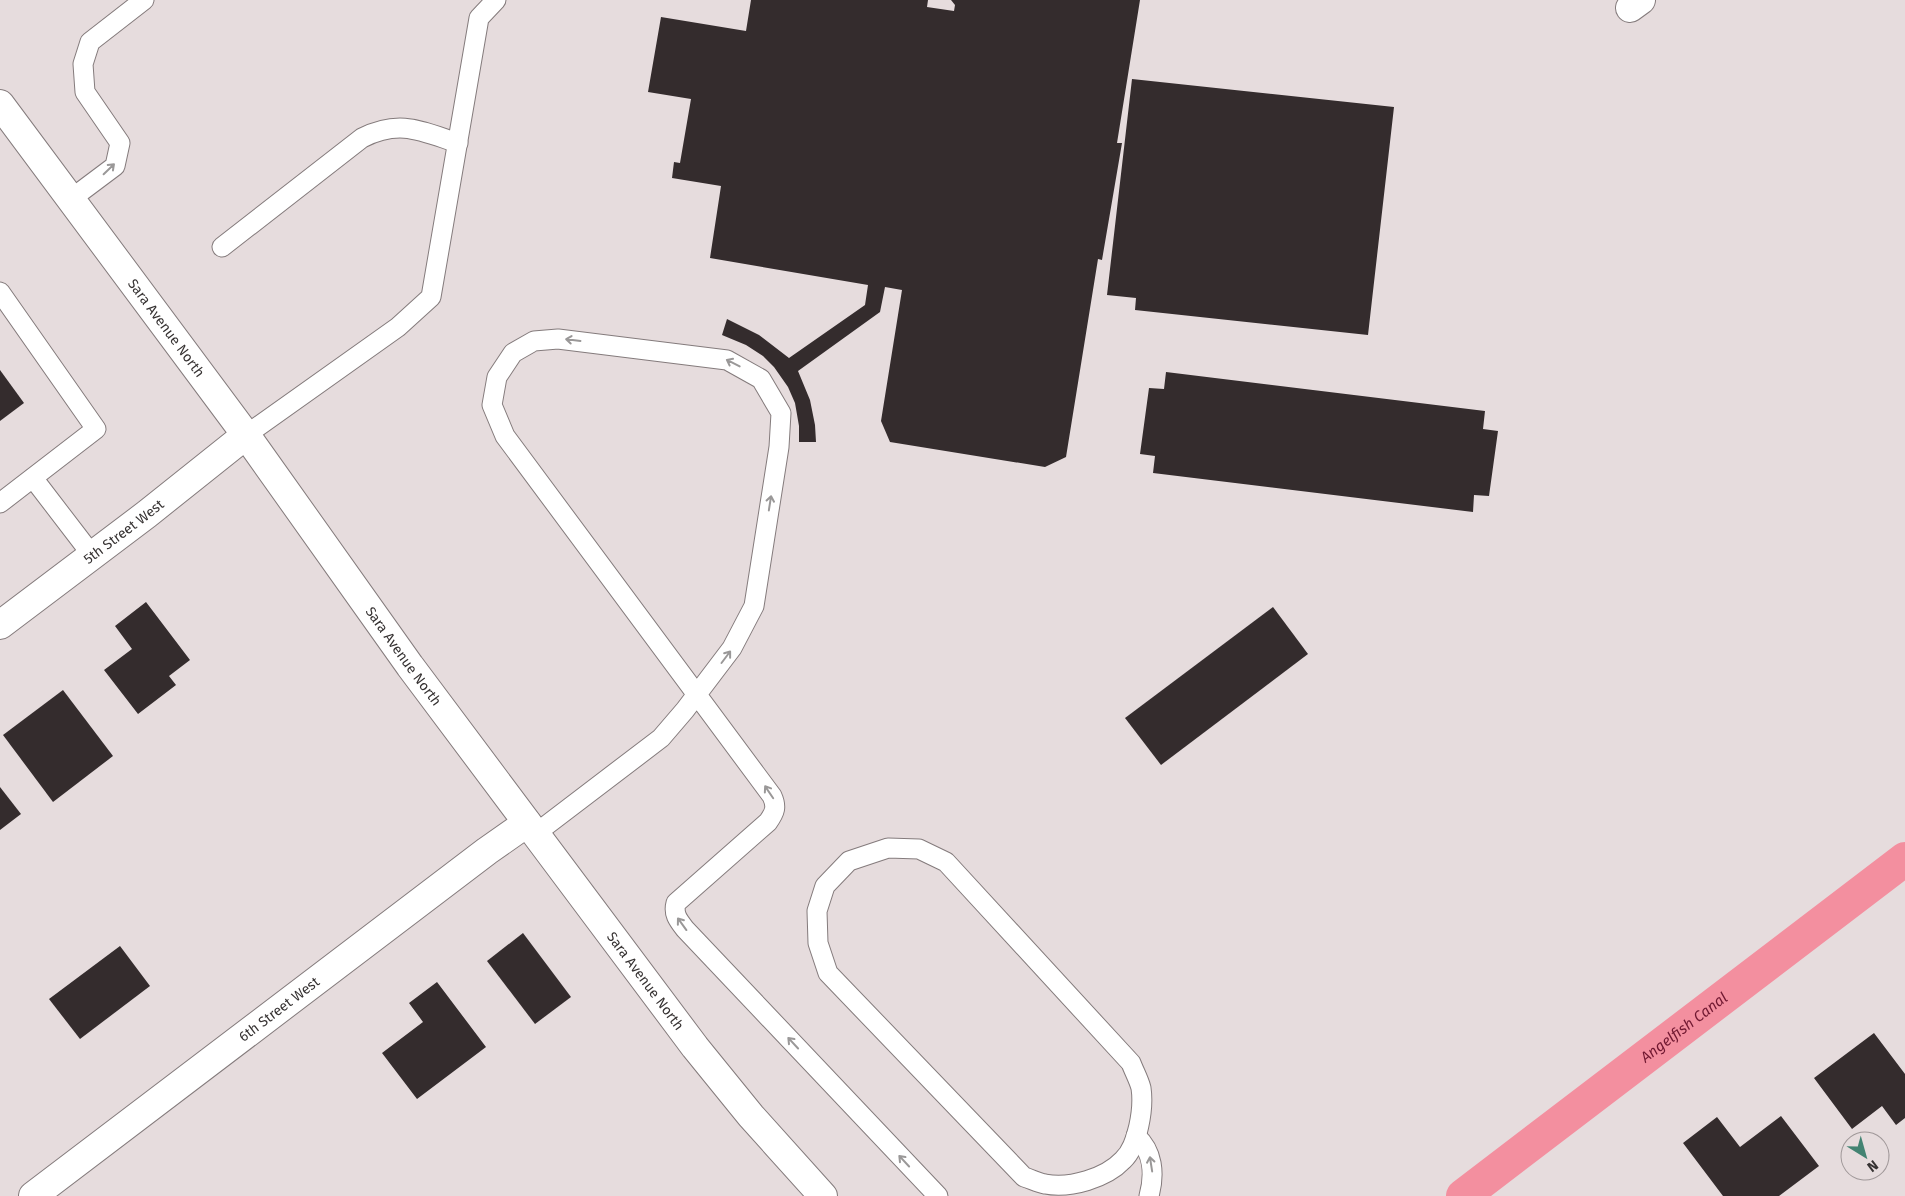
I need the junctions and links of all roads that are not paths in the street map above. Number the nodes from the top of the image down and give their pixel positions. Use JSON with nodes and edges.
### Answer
{"nodes":[{"id":1,"x":144,"y":0,"type":"edge"},
{"id":2,"x":496,"y":0,"type":"edge"},
{"id":3,"x":0,"y":104,"type":"edge"},
{"id":4,"x":458,"y":143,"type":"junction"},
{"id":5,"x":71,"y":199,"type":"junction"},
{"id":6,"x":222,"y":247,"type":"dead end"},
{"id":7,"x":0,"y":292,"type":"edge"},
{"id":8,"x":246,"y":435,"type":"junction"},
{"id":9,"x":33,"y":478,"type":"junction"},
{"id":10,"x":0,"y":503,"type":"edge"},
{"id":11,"x":92,"y":555,"type":"junction"},
{"id":12,"x":0,"y":625,"type":"edge"},
{"id":13,"x":696,"y":696,"type":"junction"},
{"id":14,"x":531,"y":828,"type":"junction"},
{"id":15,"x":1136,"y":1136,"type":"junction"},
{"id":16,"x":1046,"y":1190,"type":"edge"},
{"id":17,"x":817,"y":1194,"type":"edge"},
{"id":18,"x":33,"y":1196,"type":"edge"},
{"id":19,"x":938,"y":1196,"type":"edge"},
{"id":20,"x":1149,"y":1196,"type":"edge"}],
"edges":[{"from":5,"to":1,"type":"lane","one_way":true},
{"from":2,"to":4,"type":"lane"},
{"from":3,"to":5,"type":"street","name":"Sara Avenue North"},
{"from":4,"to":6,"type":"lane"},
{"from":4,"to":8,"type":"lane"},
{"from":5,"to":8,"type":"street","name":"Sara Avenue North"},
{"from":7,"to":9,"type":"lane"},
{"from":8,"to":11,"type":"street","name":"5th Street West"},
{"from":8,"to":14,"type":"street","name":"Sara Avenue North"},
{"from":9,"to":10,"type":"lane"},
{"from":9,"to":11,"type":"lane"},
{"from":11,"to":12,"type":"street","name":"5th Street West"},
{"from":13,"to":13,"type":"lane","one_way":true},
{"from":13,"to":14,"type":"lane"},
{"from":19,"to":13,"type":"lane","one_way":true},
{"from":14,"to":17,"type":"street","name":"Sara Avenue North"},
{"from":14,"to":18,"type":"street","name":"6th Street West"},
{"from":15,"to":16,"type":"lane"},
{"from":15,"to":16,"type":"lane"},
{"from":20,"to":15,"type":"lane","one_way":true}]}
